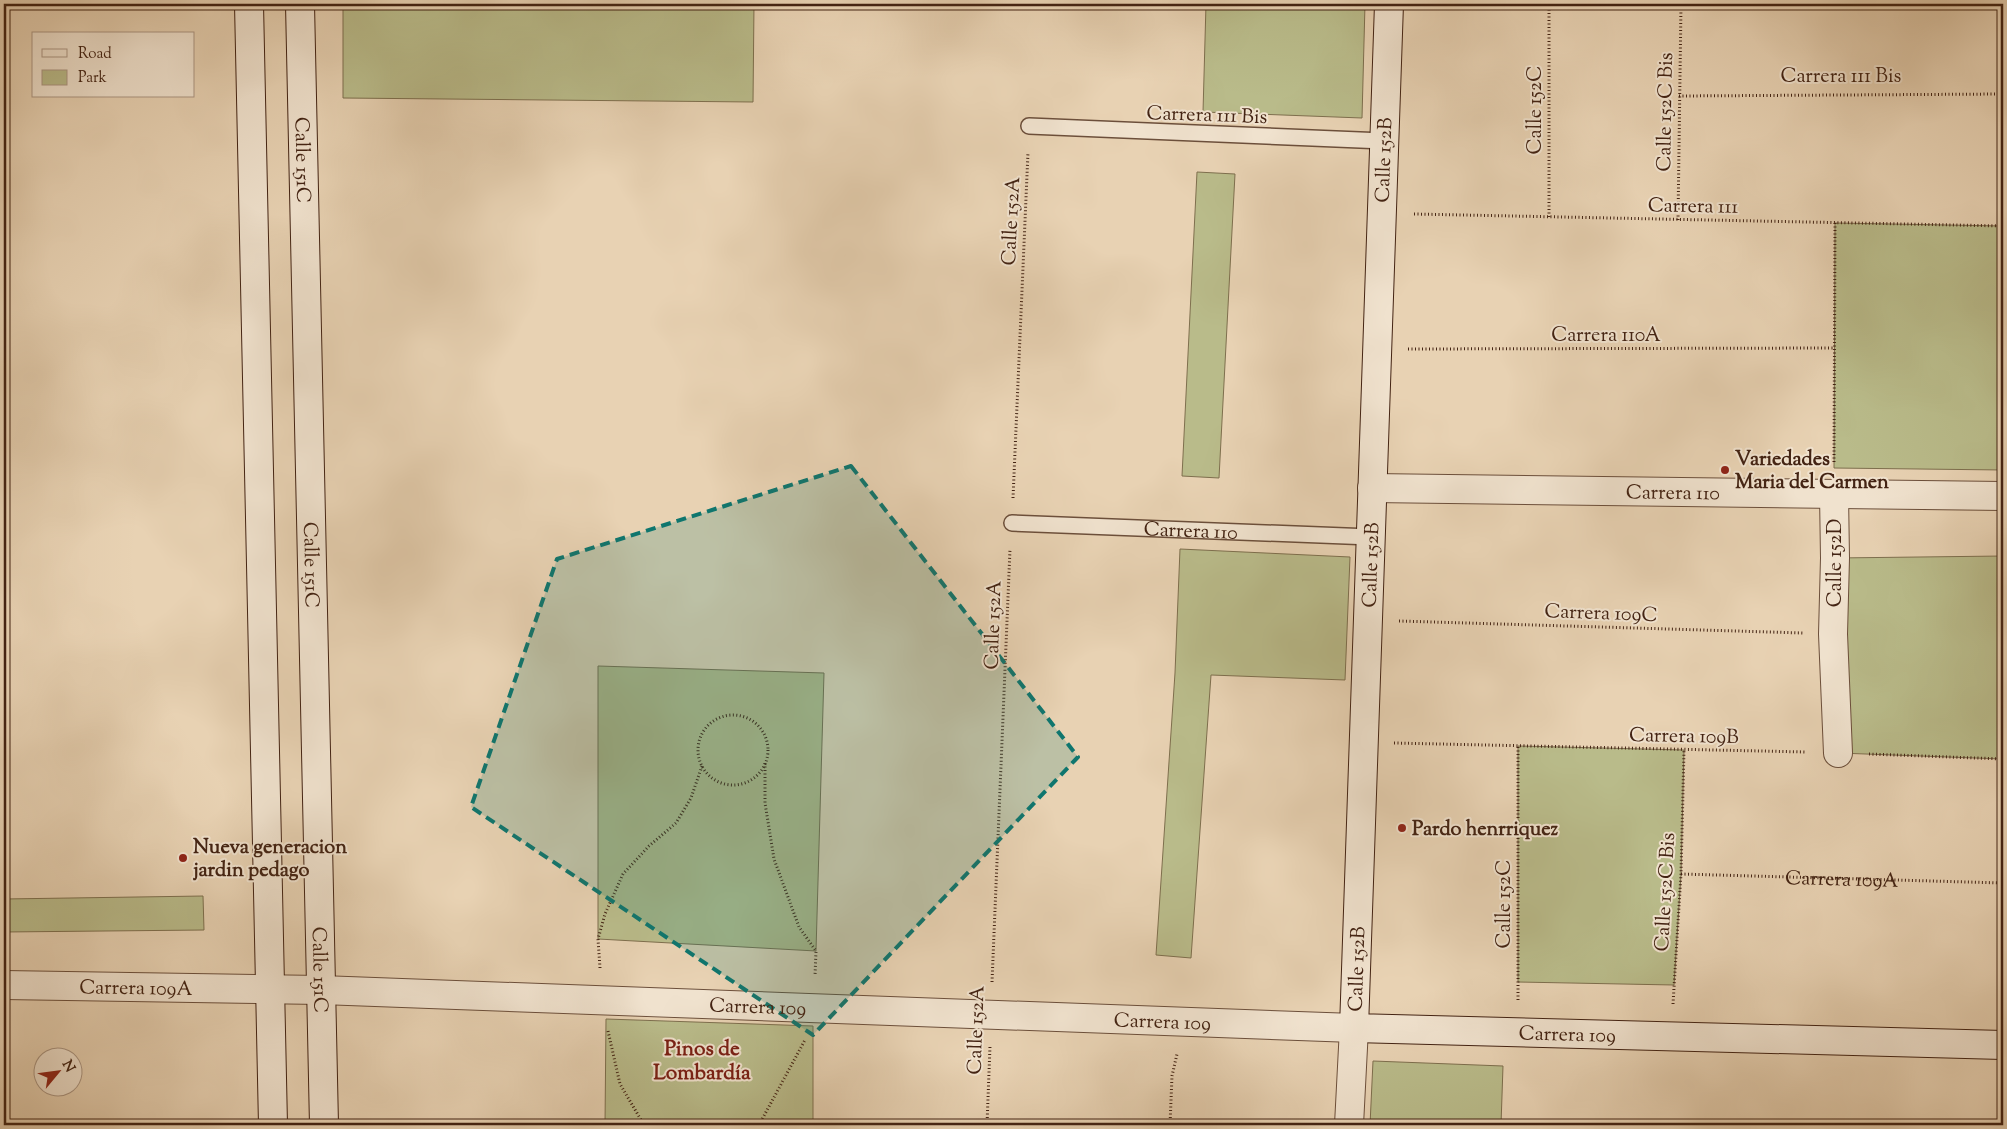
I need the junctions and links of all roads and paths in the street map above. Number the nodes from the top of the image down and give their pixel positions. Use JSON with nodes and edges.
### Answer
{"nodes":[{"id":1,"x":249,"y":4,"type":"edge"},
{"id":2,"x":300,"y":4,"type":"edge"},
{"id":3,"x":1389,"y":4,"type":"edge"},
{"id":4,"x":1549,"y":4,"type":"edge"},
{"id":5,"x":1681,"y":4,"type":"edge"},
{"id":6,"x":2003,"y":94,"type":"edge"},
{"id":7,"x":1679,"y":96,"type":"junction"},
{"id":8,"x":1029,"y":126,"type":"joint"},
{"id":9,"x":1384,"y":141,"type":"junction"},
{"id":10,"x":1381,"y":213,"type":"junction"},
{"id":11,"x":1549,"y":217,"type":"junction"},
{"id":12,"x":1678,"y":220,"type":"junction"},
{"id":13,"x":1835,"y":223,"type":"junction"},
{"id":14,"x":2003,"y":226,"type":"edge"},
{"id":15,"x":1835,"y":348,"type":"junction"},
{"id":16,"x":1377,"y":350,"type":"junction"},
{"id":17,"x":1372,"y":488,"type":"junction"},
{"id":18,"x":1834,"y":494,"type":"junction"},
{"id":19,"x":2003,"y":496,"type":"edge"},
{"id":20,"x":1012,"y":522,"type":"junction"},
{"id":21,"x":1371,"y":537,"type":"junction"},
{"id":22,"x":1368,"y":620,"type":"junction"},
{"id":23,"x":1833,"y":634,"type":"junction"},
{"id":24,"x":1364,"y":742,"type":"junction"},
{"id":25,"x":1518,"y":746,"type":"junction"},
{"id":26,"x":1684,"y":750,"type":"junction"},
{"id":27,"x":1838,"y":753,"type":"junction"},
{"id":28,"x":2003,"y":759,"type":"edge"},
{"id":29,"x":765,"y":764,"type":"junction"},
{"id":30,"x":702,"y":766,"type":"junction"},
{"id":31,"x":1681,"y":874,"type":"junction"},
{"id":32,"x":2003,"y":883,"type":"edge"},
{"id":33,"x":4,"y":985,"type":"edge"},
{"id":34,"x":270,"y":989,"type":"junction"},
{"id":35,"x":321,"y":990,"type":"junction"},
{"id":36,"x":601,"y":1000,"type":"junction"},
{"id":37,"x":815,"y":1008,"type":"junction"},
{"id":38,"x":990,"y":1014,"type":"junction"},
{"id":39,"x":1184,"y":1022,"type":"junction"},
{"id":40,"x":1354,"y":1028,"type":"junction"},
{"id":41,"x":1518,"y":1032,"type":"junction"},
{"id":42,"x":1672,"y":1036,"type":"junction"},
{"id":43,"x":2003,"y":1045,"type":"edge"},
{"id":44,"x":272,"y":1125,"type":"edge"},
{"id":45,"x":324,"y":1125,"type":"edge"},
{"id":46,"x":644,"y":1125,"type":"edge"},
{"id":47,"x":759,"y":1125,"type":"edge"},
{"id":48,"x":987,"y":1125,"type":"edge"},
{"id":49,"x":1170,"y":1125,"type":"edge"},
{"id":50,"x":1349,"y":1125,"type":"edge"}],
"edges":[{"from":1,"to":34,"type":"street"},
{"from":2,"to":35,"type":"street","name":"Calle 151C"},
{"from":3,"to":9,"type":"street","name":"Calle 152B"},
{"from":4,"to":11,"type":"path","name":"Calle 152C"},
{"from":5,"to":7,"type":"path","name":"Calle 152C Bis"},
{"from":6,"to":7,"type":"path","name":"Carrera 111 Bis"},
{"from":7,"to":12,"type":"path","name":"Calle 152C Bis"},
{"from":8,"to":9,"type":"lane","name":"Carrera 111 Bis"},
{"from":8,"to":20,"type":"path","name":"Calle 152A"},
{"from":9,"to":10,"type":"street","name":"Calle 152B"},
{"from":10,"to":11,"type":"path","name":"Carrera 111"},
{"from":10,"to":16,"type":"street","name":"Calle 152B"},
{"from":11,"to":12,"type":"path","name":"Carrera 111"},
{"from":12,"to":13,"type":"path","name":"Carrera 111"},
{"from":13,"to":14,"type":"path","name":"Carrera 111"},
{"from":13,"to":15,"type":"path","name":"Calle 152D"},
{"from":15,"to":16,"type":"path","name":"Carrera 110A"},
{"from":15,"to":18,"type":"path","name":"Calle 152D"},
{"from":16,"to":17,"type":"street","name":"Calle 152B"},
{"from":17,"to":18,"type":"street","name":"Carrera 110"},
{"from":17,"to":21,"type":"street","name":"Calle 152B"},
{"from":18,"to":19,"type":"street","name":"Carrera 110"},
{"from":18,"to":23,"type":"street","name":"Calle 152D"},
{"from":20,"to":21,"type":"lane","name":"Carrera 110"},
{"from":20,"to":38,"type":"path","name":"Calle 152A"},
{"from":21,"to":22,"type":"street","name":"Calle 152B"},
{"from":22,"to":23,"type":"path","name":"Carrera 109C"},
{"from":22,"to":24,"type":"street","name":"Calle 152B"},
{"from":23,"to":27,"type":"street","name":"Calle 152D"},
{"from":24,"to":25,"type":"path","name":"Carrera 109B"},
{"from":24,"to":40,"type":"street","name":"Calle 152B"},
{"from":25,"to":26,"type":"path","name":"Carrera 109B"},
{"from":25,"to":41,"type":"path","name":"Calle 152C"},
{"from":26,"to":27,"type":"path","name":"Carrera 109B"},
{"from":26,"to":31,"type":"path","name":"Calle 152C Bis"},
{"from":27,"to":28,"type":"path","name":"Carrera 109B"},
{"from":29,"to":30,"type":"path"},
{"from":29,"to":30,"type":"path"},
{"from":29,"to":37,"type":"path"},
{"from":30,"to":36,"type":"path"},
{"from":31,"to":32,"type":"path","name":"Carrera 109A"},
{"from":31,"to":42,"type":"path","name":"Calle 152C Bis"},
{"from":33,"to":34,"type":"street","name":"Carrera 109A"},
{"from":34,"to":35,"type":"street","name":"Carrera 109A"},
{"from":34,"to":44,"type":"street"},
{"from":35,"to":36,"type":"street","name":"Carrera 109"},
{"from":35,"to":45,"type":"street","name":"Calle 151C"},
{"from":36,"to":37,"type":"street","name":"Carrera 109"},
{"from":36,"to":46,"type":"path"},
{"from":37,"to":38,"type":"street","name":"Carrera 109"},
{"from":37,"to":47,"type":"path"},
{"from":38,"to":39,"type":"street","name":"Carrera 109"},
{"from":38,"to":48,"type":"path","name":"Calle 152A"},
{"from":39,"to":40,"type":"street","name":"Carrera 109"},
{"from":39,"to":49,"type":"path"},
{"from":40,"to":41,"type":"street","name":"Carrera 109"},
{"from":40,"to":50,"type":"street","name":"Calle 152B"},
{"from":41,"to":42,"type":"street","name":"Carrera 109"},
{"from":42,"to":43,"type":"street","name":"Carrera 109"}]}
